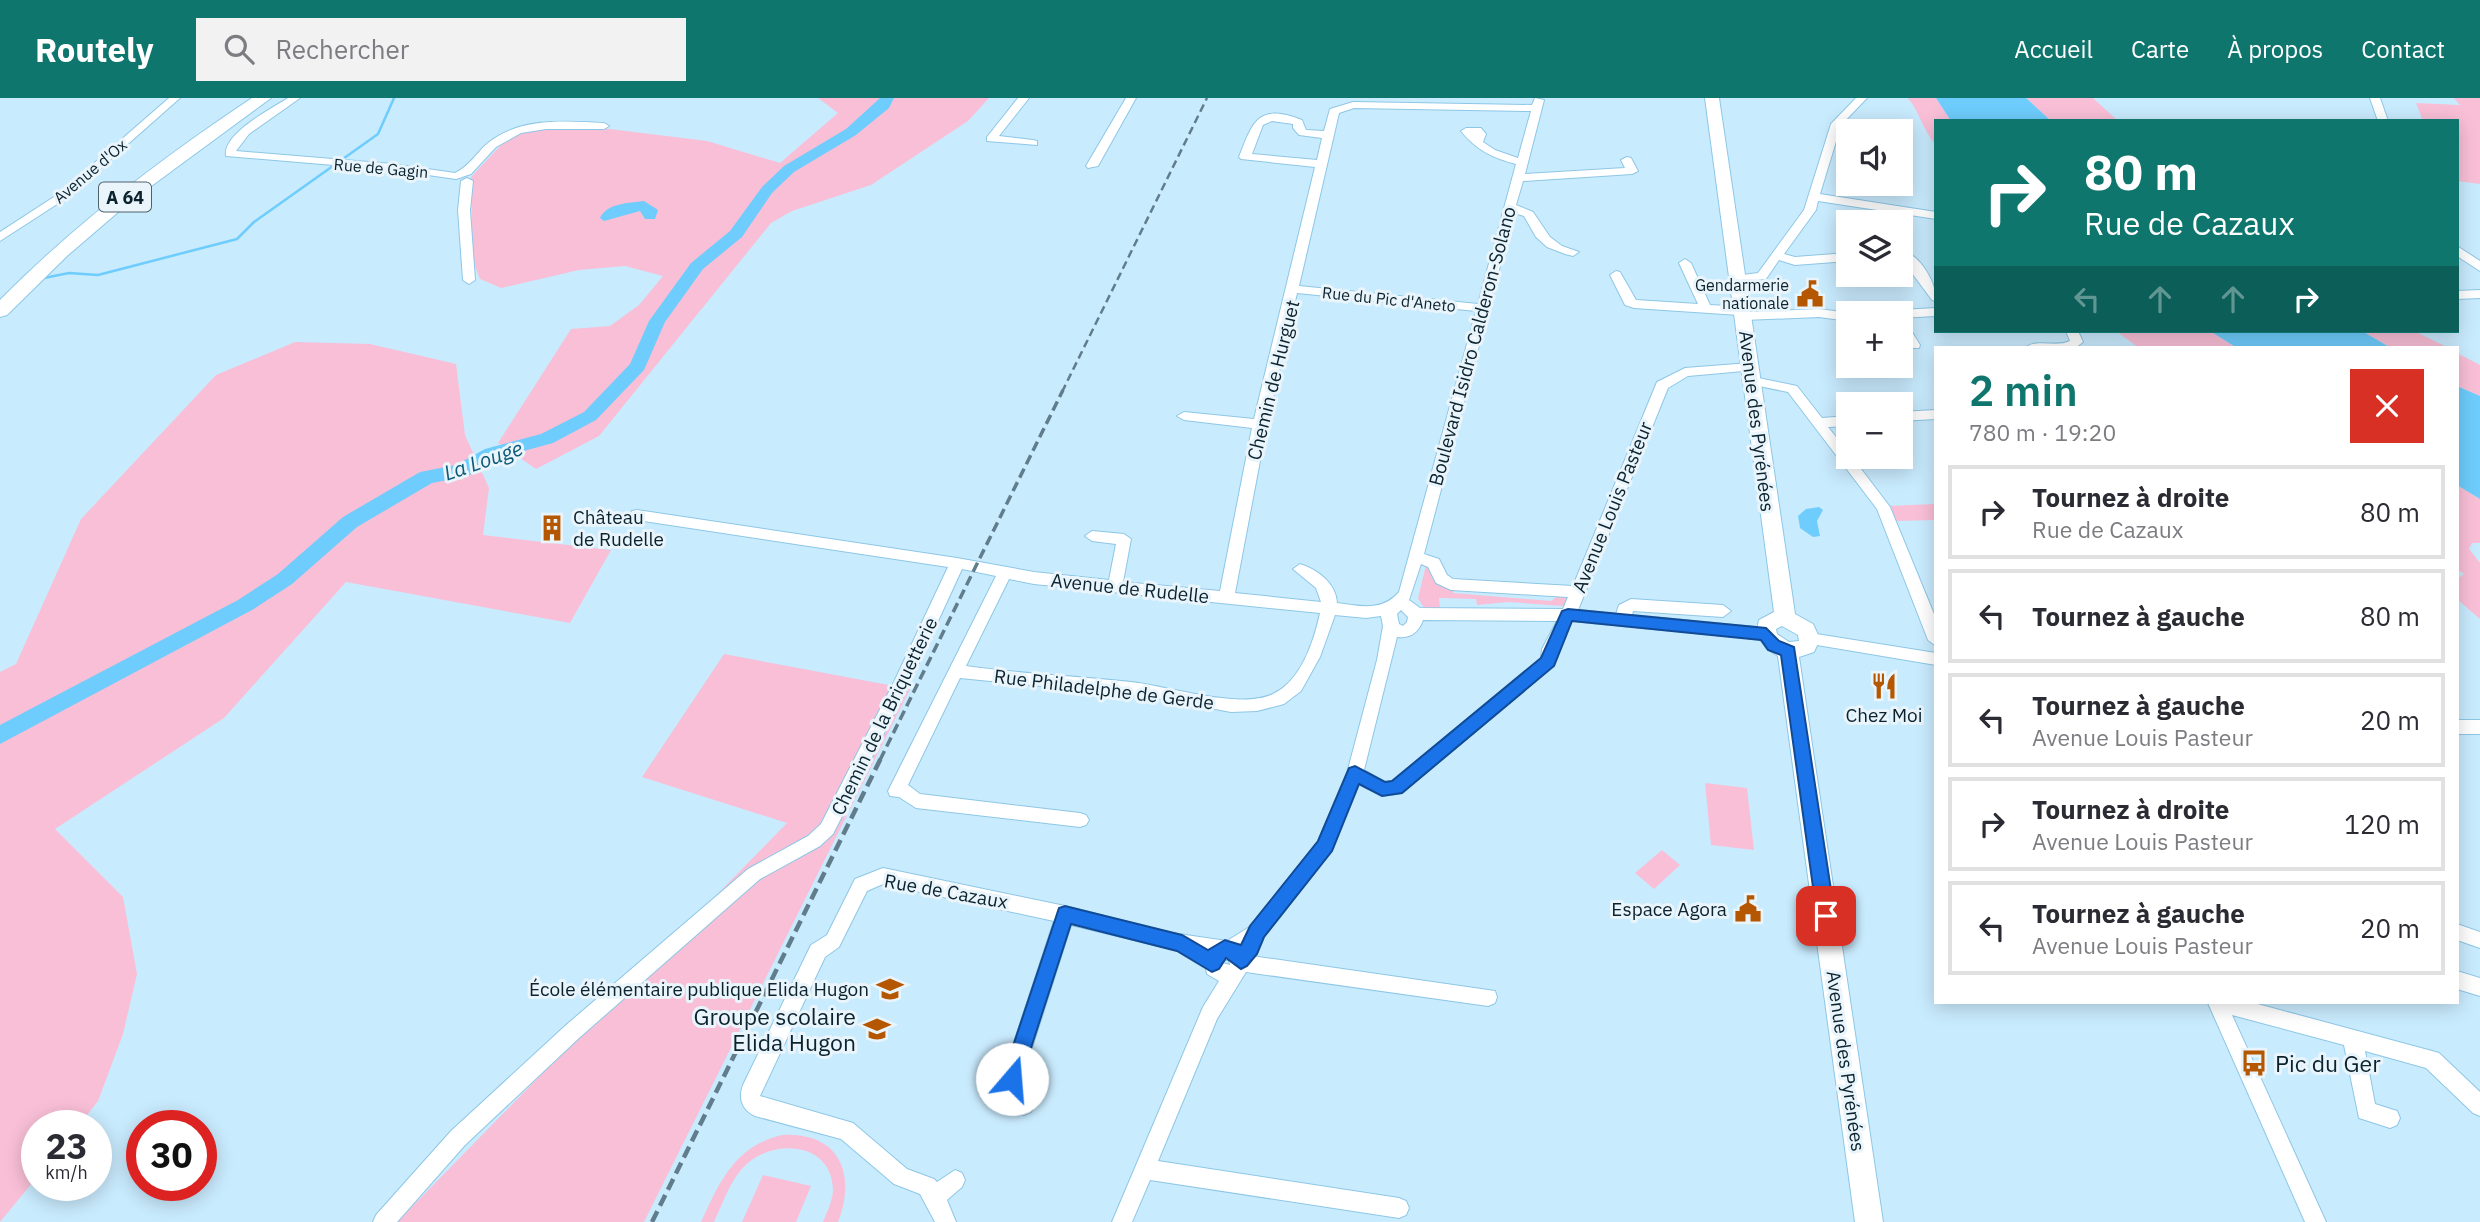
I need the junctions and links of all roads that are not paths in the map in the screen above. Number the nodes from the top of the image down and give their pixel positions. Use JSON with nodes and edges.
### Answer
{"nodes":[{"id":1,"x":175,"y":98,"type":"edge"},
{"id":2,"x":246,"y":98,"type":"edge"},
{"id":3,"x":262,"y":98,"type":"edge"},
{"id":4,"x":295,"y":98,"type":"edge"},
{"id":5,"x":1024,"y":98,"type":"edge"},
{"id":6,"x":1131,"y":98,"type":"edge"},
{"id":7,"x":1712,"y":98,"type":"edge"},
{"id":8,"x":1862,"y":98,"type":"edge"},
{"id":9,"x":2375,"y":98,"type":"edge"},
{"id":10,"x":1342,"y":103,"type":"edge"},
{"id":11,"x":1538,"y":103,"type":"edge"},
{"id":12,"x":2382,"y":119,"type":"edge"},
{"id":13,"x":604,"y":126,"type":"dead end"},
{"id":14,"x":1328,"y":135,"type":"junction"},
{"id":15,"x":1033,"y":143,"type":"dead end"},
{"id":16,"x":1477,"y":143,"type":"dead end"},
{"id":17,"x":1570,"y":160,"type":"dead end"},
{"id":18,"x":1627,"y":160,"type":"dead end"},
{"id":19,"x":1522,"y":162,"type":"junction"},
{"id":20,"x":1323,"y":164,"type":"junction"},
{"id":21,"x":1092,"y":166,"type":"dead end"},
{"id":22,"x":1576,"y":176,"type":"junction"},
{"id":23,"x":1518,"y":178,"type":"junction"},
{"id":24,"x":468,"y":181,"type":"junction"},
{"id":25,"x":1815,"y":197,"type":"junction"},
{"id":26,"x":1527,"y":202,"type":"dead end"},
{"id":27,"x":1511,"y":204,"type":"junction"},
{"id":28,"x":1934,"y":216,"type":"edge"},
{"id":29,"x":0,"y":237,"type":"edge"},
{"id":30,"x":2459,"y":251,"type":"edge"},
{"id":31,"x":1573,"y":252,"type":"dead end"},
{"id":32,"x":1777,"y":256,"type":"junction"},
{"id":33,"x":1836,"y":258,"type":"edge"},
{"id":34,"x":1685,"y":262,"type":"dead end"},
{"id":35,"x":1913,"y":263,"type":"edge"},
{"id":36,"x":2480,"y":267,"type":"edge"},
{"id":37,"x":1616,"y":275,"type":"dead end"},
{"id":38,"x":1739,"y":279,"type":"junction"},
{"id":39,"x":469,"y":280,"type":"dead end"},
{"id":40,"x":1295,"y":289,"type":"junction"},
{"id":41,"x":0,"y":292,"type":"edge"},
{"id":42,"x":1934,"y":293,"type":"edge"},
{"id":43,"x":2480,"y":294,"type":"edge"},
{"id":44,"x":2459,"y":295,"type":"edge"},
{"id":45,"x":1483,"y":308,"type":"junction"},
{"id":46,"x":1706,"y":309,"type":"junction"},
{"id":47,"x":0,"y":311,"type":"edge"},
{"id":48,"x":1934,"y":312,"type":"edge"},
{"id":49,"x":1743,"y":313,"type":"junction"},
{"id":50,"x":1913,"y":313,"type":"edge"},
{"id":51,"x":1836,"y":315,"type":"edge"},
{"id":52,"x":2073,"y":333,"type":"edge"},
{"id":53,"x":2070,"y":346,"type":"edge"},
{"id":54,"x":1750,"y":373,"type":"junction"},
{"id":55,"x":1934,"y":414,"type":"edge"},
{"id":56,"x":1184,"y":416,"type":"dead end"},
{"id":57,"x":1913,"y":416,"type":"edge"},
{"id":58,"x":1836,"y":422,"type":"edge"},
{"id":59,"x":1818,"y":423,"type":"junction"},
{"id":60,"x":1260,"y":424,"type":"junction"},
{"id":61,"x":637,"y":515,"type":"dead end"},
{"id":62,"x":1092,"y":536,"type":"dead end"},
{"id":63,"x":1416,"y":557,"type":"junction"},
{"id":64,"x":957,"y":563,"type":"junction"},
{"id":65,"x":1300,"y":569,"type":"dead end"},
{"id":66,"x":1005,"y":572,"type":"junction"},
{"id":67,"x":1115,"y":586,"type":"junction"},
{"id":68,"x":1577,"y":592,"type":"junction"},
{"id":69,"x":1226,"y":598,"type":"junction"},
{"id":70,"x":1328,"y":608,"type":"junction"},
{"id":71,"x":1723,"y":611,"type":"dead end"},
{"id":72,"x":1402,"y":614,"type":"junction"},
{"id":73,"x":1568,"y":615,"type":"junction"},
{"id":74,"x":1785,"y":618,"type":"junction"},
{"id":75,"x":1624,"y":620,"type":"junction"},
{"id":76,"x":1766,"y":634,"type":"junction"},
{"id":77,"x":1934,"y":635,"type":"edge"},
{"id":78,"x":1799,"y":645,"type":"junction"},
{"id":79,"x":1934,"y":659,"type":"edge"},
{"id":80,"x":957,"y":671,"type":"junction"},
{"id":81,"x":2459,"y":727,"type":"edge"},
{"id":82,"x":2480,"y":727,"type":"edge"},
{"id":83,"x":1355,"y":773,"type":"junction"},
{"id":84,"x":1080,"y":820,"type":"dead end"},
{"id":85,"x":1065,"y":914,"type":"junction"},
{"id":86,"x":2459,"y":933,"type":"edge"},
{"id":87,"x":2480,"y":940,"type":"edge"},
{"id":88,"x":1228,"y":961,"type":"junction"},
{"id":89,"x":2459,"y":982,"type":"edge"},
{"id":90,"x":2480,"y":987,"type":"edge"},
{"id":91,"x":1488,"y":997,"type":"dead end"},
{"id":92,"x":2220,"y":1004,"type":"edge"},
{"id":93,"x":2224,"y":1004,"type":"edge"},
{"id":94,"x":2353,"y":1039,"type":"junction"},
{"id":95,"x":1024,"y":1105,"type":"dead end"},
{"id":96,"x":2480,"y":1106,"type":"edge"},
{"id":97,"x":2390,"y":1118,"type":"dead end"},
{"id":98,"x":1143,"y":1169,"type":"junction"},
{"id":99,"x":955,"y":1181,"type":"dead end"},
{"id":100,"x":935,"y":1197,"type":"junction"},
{"id":101,"x":1399,"y":1208,"type":"dead end"},
{"id":102,"x":383,"y":1222,"type":"edge"},
{"id":103,"x":946,"y":1222,"type":"edge"},
{"id":104,"x":1122,"y":1222,"type":"edge"},
{"id":105,"x":1869,"y":1222,"type":"edge"},
{"id":106,"x":2316,"y":1222,"type":"edge"}],
"edges":[{"from":1,"to":29,"type":"street","name":"Avenue d'Ox"},
{"from":2,"to":41,"type":"highway","number":"A 64"},
{"from":3,"to":47,"type":"highway","number":"A 64"},
{"from":4,"to":24,"type":"street","name":"Rue de Gagin"},
{"from":5,"to":15,"type":"street"},
{"from":6,"to":21,"type":"street"},
{"from":7,"to":38,"type":"main road","name":"Avenue des Pyrénées"},
{"from":8,"to":25,"type":"street"},
{"from":9,"to":12,"type":"street"},
{"from":10,"to":11,"type":"street"},
{"from":10,"to":14,"type":"street","name":"Chemin de Hurguet"},
{"from":11,"to":19,"type":"street","name":"Boulevard Isidro Calderon-Solano"},
{"from":13,"to":24,"type":"street","name":"Rue de Gagin"},
{"from":14,"to":20,"type":"street","name":"Chemin de Hurguet"},
{"from":14,"to":20,"type":"street"},
{"from":16,"to":19,"type":"street"},
{"from":17,"to":22,"type":"street"},
{"from":18,"to":22,"type":"street"},
{"from":19,"to":23,"type":"street","name":"Boulevard Isidro Calderon-Solano"},
{"from":20,"to":40,"type":"street","name":"Chemin de Hurguet"},
{"from":22,"to":23,"type":"street"},
{"from":23,"to":27,"type":"street","name":"Boulevard Isidro Calderon-Solano"},
{"from":24,"to":39,"type":"street"},
{"from":25,"to":28,"type":"street"},
{"from":25,"to":32,"type":"street"},
{"from":26,"to":27,"type":"street"},
{"from":27,"to":31,"type":"street"},
{"from":27,"to":45,"type":"street","name":"Boulevard Isidro Calderon-Solano"},
{"from":30,"to":36,"type":"street"},
{"from":32,"to":33,"type":"street"},
{"from":32,"to":38,"type":"street"},
{"from":34,"to":46,"type":"street"},
{"from":35,"to":42,"type":"street"},
{"from":37,"to":46,"type":"street"},
{"from":38,"to":49,"type":"main road","name":"Avenue des Pyrénées"},
{"from":40,"to":45,"type":"street","name":"Rue du Pic d'Aneto"},
{"from":40,"to":60,"type":"street","name":"Chemin de Hurguet"},
{"from":43,"to":44,"type":"street"},
{"from":45,"to":63,"type":"street","name":"Boulevard Isidro Calderon-Solano"},
{"from":46,"to":49,"type":"street"},
{"from":48,"to":50,"type":"street"},
{"from":49,"to":51,"type":"street"},
{"from":49,"to":54,"type":"main road","name":"Avenue des Pyrénées"},
{"from":52,"to":53,"type":"street"},
{"from":54,"to":59,"type":"street","name":"Avenue Louis Pasteur"},
{"from":54,"to":68,"type":"street","name":"Avenue Louis Pasteur"},
{"from":54,"to":74,"type":"main road","name":"Avenue des Pyrénées"},
{"from":55,"to":57,"type":"street"},
{"from":56,"to":60,"type":"street"},
{"from":58,"to":59,"type":"street"},
{"from":59,"to":77,"type":"street","name":"Avenue Louis Pasteur"},
{"from":60,"to":69,"type":"street","name":"Chemin de Hurguet"},
{"from":61,"to":64,"type":"street"},
{"from":62,"to":67,"type":"street"},
{"from":63,"to":68,"type":"street"},
{"from":63,"to":72,"type":"street","name":"Boulevard Isidro Calderon-Solano"},
{"from":64,"to":66,"type":"street"},
{"from":64,"to":102,"type":"street","name":"Chemin de la Briquetterie"},
{"from":65,"to":70,"type":"street"},
{"from":66,"to":67,"type":"street","name":"Avenue de Rudelle"},
{"from":66,"to":80,"type":"street"},
{"from":67,"to":69,"type":"street","name":"Avenue de Rudelle"},
{"from":68,"to":73,"type":"street","name":"Avenue Louis Pasteur"},
{"from":69,"to":70,"type":"street","name":"Avenue de Rudelle"},
{"from":70,"to":72,"type":"street","name":"Avenue de Rudelle"},
{"from":70,"to":80,"type":"street","name":"Rue Philadelphe de Gerde"},
{"from":71,"to":75,"type":"street"},
{"from":72,"to":73,"type":"street"},
{"from":72,"to":83,"type":"street","name":"Boulevard Isidro Calderon-Solano"},
{"from":73,"to":75,"type":"street"},
{"from":73,"to":83,"type":"street","name":"Avenue Louis Pasteur"},
{"from":74,"to":76,"type":"main road"},
{"from":74,"to":78,"type":"main road"},
{"from":75,"to":76,"type":"street"},
{"from":76,"to":78,"type":"main road"},
{"from":78,"to":79,"type":"street"},
{"from":78,"to":105,"type":"main road","name":"Avenue des Pyrénées"},
{"from":80,"to":84,"type":"street"},
{"from":81,"to":82,"type":"street"},
{"from":83,"to":88,"type":"street"},
{"from":85,"to":88,"type":"street","name":"Rue de Cazaux"},
{"from":85,"to":95,"type":"street"},
{"from":85,"to":100,"type":"street","name":"Rue de Cazaux"},
{"from":86,"to":87,"type":"street"},
{"from":88,"to":91,"type":"street"},
{"from":88,"to":98,"type":"street"},
{"from":89,"to":90,"type":"street"},
{"from":92,"to":106,"type":"street"},
{"from":93,"to":94,"type":"street"},
{"from":94,"to":96,"type":"street"},
{"from":94,"to":97,"type":"street"},
{"from":98,"to":101,"type":"street"},
{"from":98,"to":104,"type":"street"},
{"from":99,"to":100,"type":"street"},
{"from":100,"to":103,"type":"street"}]}
